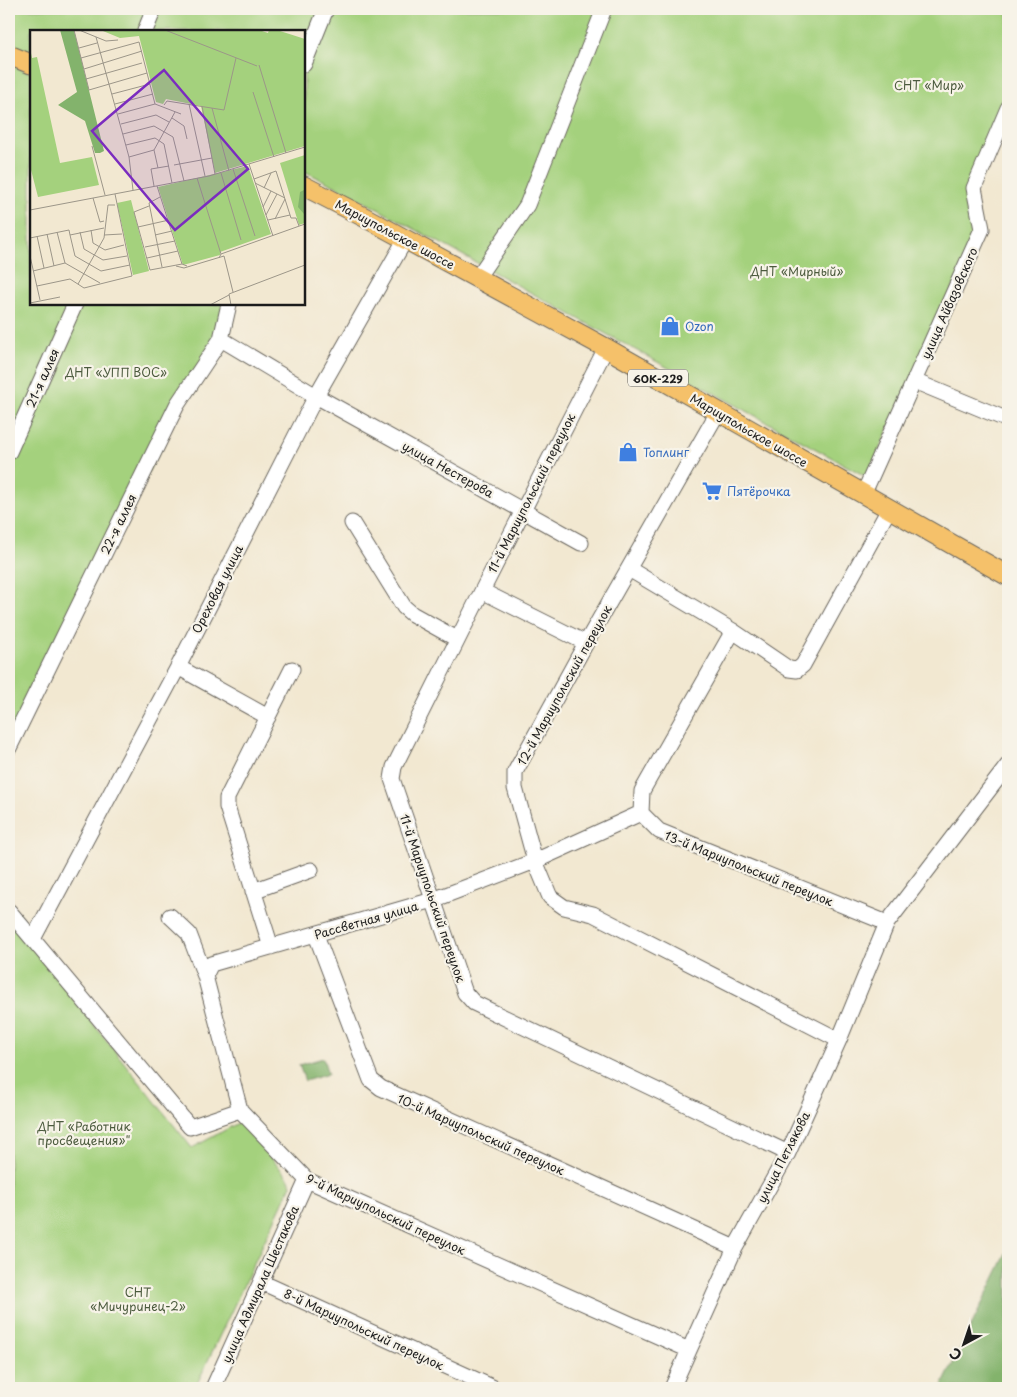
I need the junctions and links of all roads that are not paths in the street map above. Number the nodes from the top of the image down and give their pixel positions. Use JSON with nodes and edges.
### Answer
{"nodes":[{"id":1,"x":154,"y":9,"type":"edge"},
{"id":2,"x":326,"y":9,"type":"edge"},
{"id":3,"x":604,"y":9,"type":"edge"},
{"id":4,"x":145,"y":30,"type":"edge"},
{"id":5,"x":9,"y":55,"type":"edge"},
{"id":6,"x":305,"y":62,"type":"edge"},
{"id":7,"x":30,"y":64,"type":"edge"},
{"id":8,"x":1008,"y":108,"type":"edge"},
{"id":9,"x":1005,"y":126,"type":"edge"},
{"id":10,"x":305,"y":187,"type":"edge"},
{"id":11,"x":405,"y":240,"type":"junction"},
{"id":12,"x":477,"y":278,"type":"junction"},
{"id":13,"x":76,"y":305,"type":"edge"},
{"id":14,"x":229,"y":305,"type":"edge"},
{"id":15,"x":221,"y":339,"type":"junction"},
{"id":16,"x":606,"y":348,"type":"junction"},
{"id":17,"x":914,"y":380,"type":"junction"},
{"id":18,"x":316,"y":396,"type":"junction"},
{"id":19,"x":718,"y":412,"type":"junction"},
{"id":20,"x":1008,"y":420,"type":"edge"},
{"id":21,"x":9,"y":452,"type":"edge"},
{"id":22,"x":864,"y":495,"type":"junction"},
{"id":23,"x":889,"y":509,"type":"junction"},
{"id":24,"x":523,"y":511,"type":"junction"},
{"id":25,"x":352,"y":522,"type":"dead end"},
{"id":26,"x":581,"y":543,"type":"dead end"},
{"id":27,"x":629,"y":569,"type":"junction"},
{"id":28,"x":1008,"y":576,"type":"edge"},
{"id":29,"x":482,"y":590,"type":"junction"},
{"id":30,"x":733,"y":631,"type":"junction"},
{"id":31,"x":457,"y":638,"type":"junction"},
{"id":32,"x":586,"y":644,"type":"junction"},
{"id":33,"x":178,"y":666,"type":"junction"},
{"id":34,"x":292,"y":669,"type":"dead end"},
{"id":35,"x":268,"y":717,"type":"junction"},
{"id":36,"x":9,"y":748,"type":"edge"},
{"id":37,"x":1008,"y":765,"type":"edge"},
{"id":38,"x":641,"y":813,"type":"junction"},
{"id":39,"x":535,"y":860,"type":"junction"},
{"id":40,"x":310,"y":870,"type":"dead end"},
{"id":41,"x":253,"y":891,"type":"junction"},
{"id":42,"x":433,"y":900,"type":"junction"},
{"id":43,"x":9,"y":911,"type":"edge"},
{"id":44,"x":170,"y":916,"type":"dead end"},
{"id":45,"x":887,"y":923,"type":"junction"},
{"id":46,"x":316,"y":935,"type":"junction"},
{"id":47,"x":33,"y":939,"type":"junction"},
{"id":48,"x":271,"y":948,"type":"junction"},
{"id":49,"x":205,"y":976,"type":"junction"},
{"id":50,"x":839,"y":1040,"type":"junction"},
{"id":51,"x":240,"y":1110,"type":"junction"},
{"id":52,"x":788,"y":1153,"type":"junction"},
{"id":53,"x":307,"y":1180,"type":"junction"},
{"id":54,"x":735,"y":1248,"type":"junction"},
{"id":55,"x":261,"y":1282,"type":"junction"},
{"id":56,"x":689,"y":1350,"type":"junction"},
{"id":57,"x":216,"y":1387,"type":"edge"},
{"id":58,"x":494,"y":1388,"type":"edge"},
{"id":59,"x":672,"y":1388,"type":"edge"}],
"edges":[{"from":1,"to":4,"type":"street"},
{"from":2,"to":6,"type":"street"},
{"from":3,"to":12,"type":"street"},
{"from":5,"to":7,"type":"main road"},
{"from":8,"to":9,"type":"street","name":"улица Айвазовского"},
{"from":9,"to":17,"type":"street","name":"улица Айвазовского"},
{"from":10,"to":11,"type":"main road","name":"Мариупольское шоссе","number":"60К-229"},
{"from":11,"to":12,"type":"main road","name":"Мариупольское шоссе","number":"60К-229"},
{"from":11,"to":18,"type":"street","name":"Ореховая улица"},
{"from":12,"to":16,"type":"main road","name":"Мариупольское шоссе","number":"60К-229"},
{"from":13,"to":21,"type":"street","name":"21-я аллея"},
{"from":14,"to":15,"type":"street","name":"22-я аллея"},
{"from":15,"to":18,"type":"street","name":"улица Нестерова"},
{"from":15,"to":36,"type":"street","name":"22-я аллея"},
{"from":16,"to":19,"type":"main road","name":"Мариупольское шоссе","number":"60К-229"},
{"from":16,"to":24,"type":"street","name":"11-й Мариупольский переулок"},
{"from":17,"to":20,"type":"street"},
{"from":17,"to":22,"type":"street","name":"улица Айвазовского"},
{"from":18,"to":24,"type":"street","name":"улица Нестерова"},
{"from":18,"to":33,"type":"street","name":"Ореховая улица"},
{"from":19,"to":22,"type":"main road","name":"Мариупольское шоссе","number":"60К-229"},
{"from":19,"to":27,"type":"street","name":"12-й Мариупольский переулок"},
{"from":22,"to":23,"type":"main road","name":"Мариупольское шоссе","number":"60К-229"},
{"from":23,"to":28,"type":"main road","name":"Мариупольское шоссе","number":"60К-229"},
{"from":23,"to":30,"type":"street"},
{"from":24,"to":26,"type":"street","name":"улица Нестерова"},
{"from":24,"to":29,"type":"street","name":"11-й Мариупольский переулок"},
{"from":25,"to":31,"type":"street"},
{"from":27,"to":30,"type":"street"},
{"from":27,"to":32,"type":"street","name":"12-й Мариупольский переулок"},
{"from":29,"to":31,"type":"street","name":"11-й Мариупольский переулок"},
{"from":29,"to":32,"type":"street"},
{"from":30,"to":38,"type":"street"},
{"from":31,"to":42,"type":"street","name":"11-й Мариупольский переулок"},
{"from":32,"to":39,"type":"street","name":"12-й Мариупольский переулок"},
{"from":33,"to":35,"type":"street"},
{"from":33,"to":47,"type":"street","name":"Ореховая улица"},
{"from":34,"to":35,"type":"street"},
{"from":35,"to":41,"type":"street"},
{"from":37,"to":45,"type":"street","name":"улица Петлякова"},
{"from":38,"to":39,"type":"street","name":"Рассветная улица"},
{"from":38,"to":45,"type":"street","name":"13-й Мариупольский переулок"},
{"from":39,"to":42,"type":"street","name":"Рассветная улица"},
{"from":39,"to":50,"type":"street","name":"12-й Мариупольский переулок"},
{"from":40,"to":41,"type":"street"},
{"from":41,"to":48,"type":"street"},
{"from":42,"to":46,"type":"street","name":"Рассветная улица"},
{"from":42,"to":52,"type":"street","name":"11-й Мариупольский переулок"},
{"from":43,"to":47,"type":"street"},
{"from":44,"to":49,"type":"street","name":"9-й Мариупольский переулок"},
{"from":45,"to":50,"type":"street","name":"улица Петлякова"},
{"from":46,"to":48,"type":"street","name":"Рассветная улица"},
{"from":46,"to":54,"type":"street","name":"10-й Мариупольский переулок"},
{"from":47,"to":51,"type":"street"},
{"from":48,"to":49,"type":"street","name":"Рассветная улица"},
{"from":49,"to":51,"type":"street","name":"9-й Мариупольский переулок"},
{"from":50,"to":52,"type":"street","name":"улица Петлякова"},
{"from":51,"to":53,"type":"street","name":"9-й Мариупольский переулок"},
{"from":52,"to":54,"type":"street","name":"улица Петлякова"},
{"from":53,"to":55,"type":"street","name":"улица Адмирала Шестакова"},
{"from":53,"to":56,"type":"street","name":"9-й Мариупольский переулок"},
{"from":54,"to":56,"type":"street","name":"улица Петлякова"},
{"from":55,"to":57,"type":"street","name":"улица Адмирала Шестакова"},
{"from":55,"to":58,"type":"street","name":"8-й Мариупольский переулок"},
{"from":56,"to":59,"type":"street","name":"улица Петлякова"}]}
